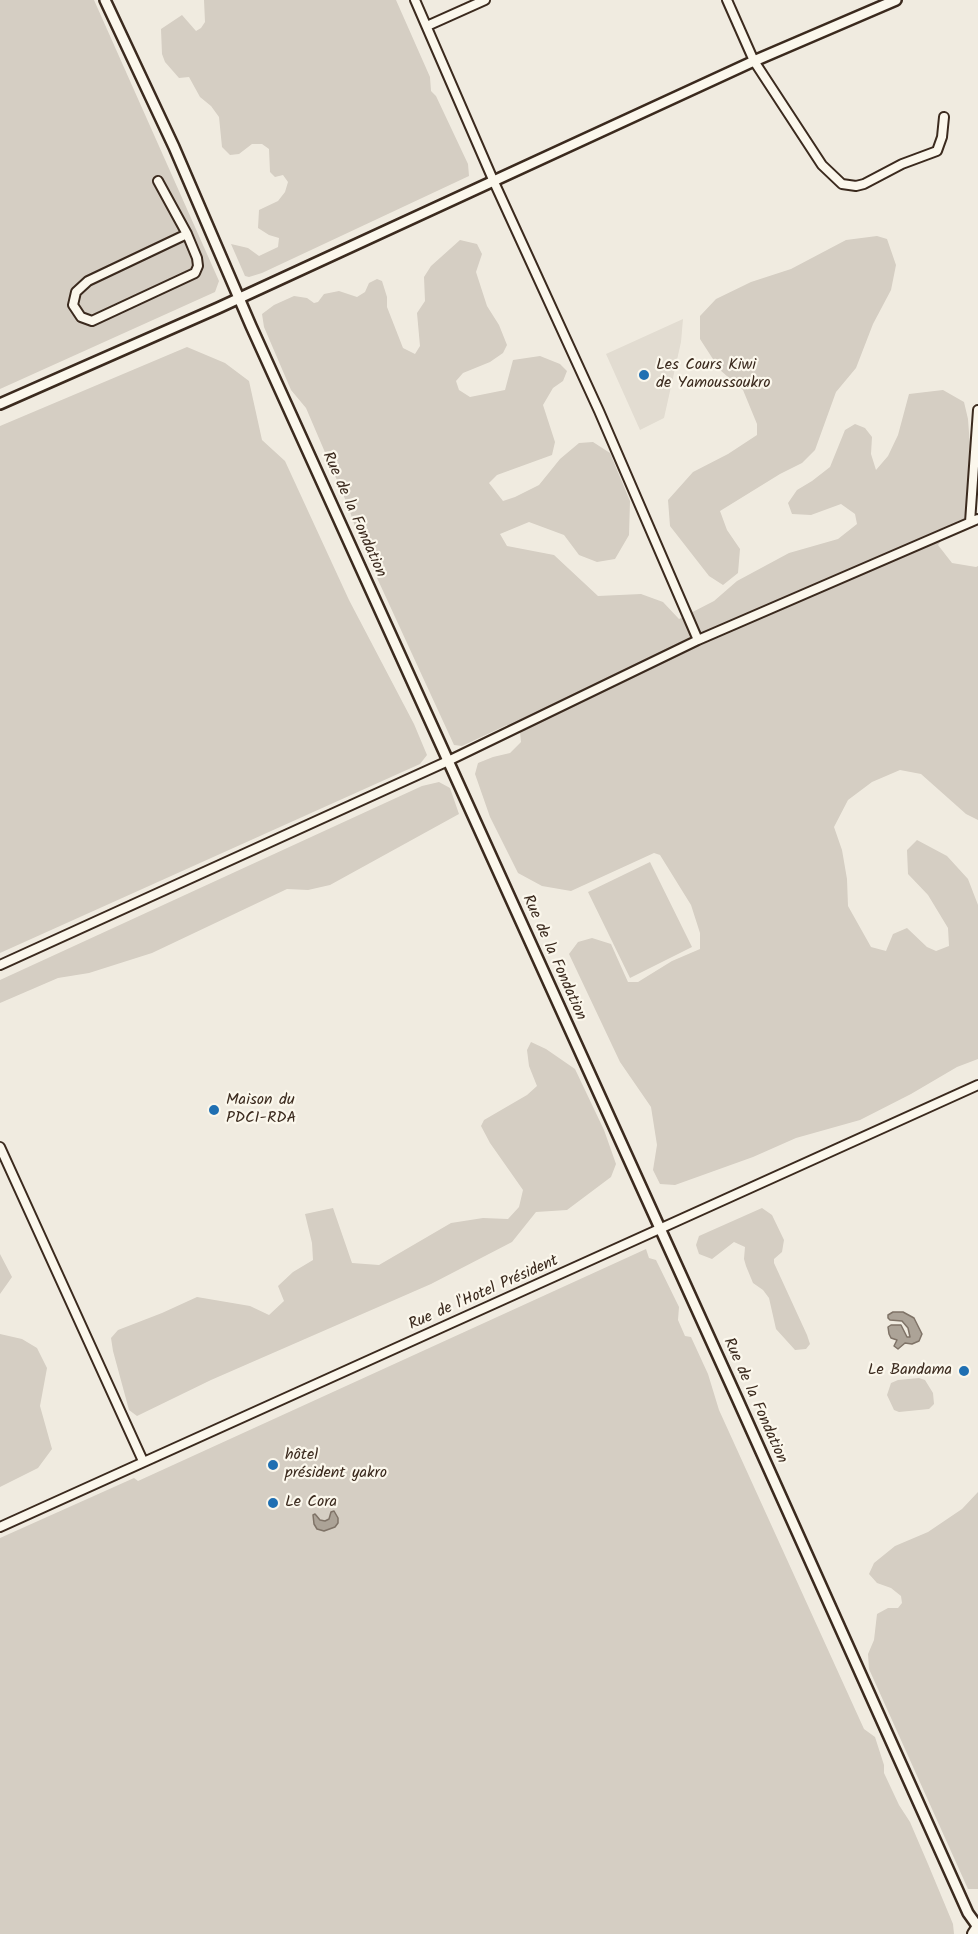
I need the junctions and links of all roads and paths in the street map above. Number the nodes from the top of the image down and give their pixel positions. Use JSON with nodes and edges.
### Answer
{"nodes":[{"id":1,"x":105,"y":0,"type":"edge"},
{"id":2,"x":415,"y":0,"type":"edge"},
{"id":3,"x":485,"y":0,"type":"edge"},
{"id":4,"x":727,"y":0,"type":"edge"},
{"id":5,"x":896,"y":0,"type":"edge"},
{"id":6,"x":427,"y":26,"type":"junction"},
{"id":7,"x":754,"y":62,"type":"junction"},
{"id":8,"x":944,"y":117,"type":"dead end"},
{"id":9,"x":159,"y":181,"type":"dead end"},
{"id":10,"x":494,"y":182,"type":"junction"},
{"id":11,"x":187,"y":234,"type":"junction"},
{"id":12,"x":239,"y":298,"type":"junction"},
{"id":13,"x":0,"y":404,"type":"edge"},
{"id":14,"x":978,"y":410,"type":"edge"},
{"id":15,"x":974,"y":520,"type":"edge"},
{"id":16,"x":698,"y":640,"type":"junction"},
{"id":17,"x":448,"y":761,"type":"junction"},
{"id":18,"x":0,"y":965,"type":"edge"},
{"id":19,"x":978,"y":1086,"type":"edge"},
{"id":20,"x":0,"y":1147,"type":"edge"},
{"id":21,"x":659,"y":1230,"type":"junction"},
{"id":22,"x":143,"y":1461,"type":"junction"},
{"id":23,"x":0,"y":1527,"type":"edge"},
{"id":24,"x":978,"y":1927,"type":"edge"},
{"id":25,"x":974,"y":1934,"type":"edge"}],
"edges":[{"from":1,"to":12,"type":"street","name":"Rue de la Fondation"},
{"from":2,"to":6,"type":"street"},
{"from":3,"to":6,"type":"street"},
{"from":4,"to":7,"type":"street"},
{"from":5,"to":7,"type":"street"},
{"from":6,"to":10,"type":"street"},
{"from":7,"to":8,"type":"street"},
{"from":7,"to":10,"type":"street"},
{"from":9,"to":11,"type":"street"},
{"from":10,"to":12,"type":"street"},
{"from":10,"to":16,"type":"street"},
{"from":11,"to":11,"type":"street"},
{"from":12,"to":13,"type":"street"},
{"from":12,"to":17,"type":"street","name":"Rue de la Fondation"},
{"from":14,"to":15,"type":"street"},
{"from":15,"to":16,"type":"street"},
{"from":16,"to":17,"type":"street"},
{"from":17,"to":18,"type":"street"},
{"from":17,"to":21,"type":"street","name":"Rue de la Fondation"},
{"from":19,"to":21,"type":"street","name":"Rue de l'Hotel Président"},
{"from":20,"to":22,"type":"street"},
{"from":21,"to":22,"type":"street","name":"Rue de l'Hotel Président"},
{"from":21,"to":24,"type":"street","name":"Rue de la Fondation"},
{"from":22,"to":23,"type":"street","name":"Rue de l'Hotel Président"},
{"from":24,"to":25,"type":"highway"}]}
